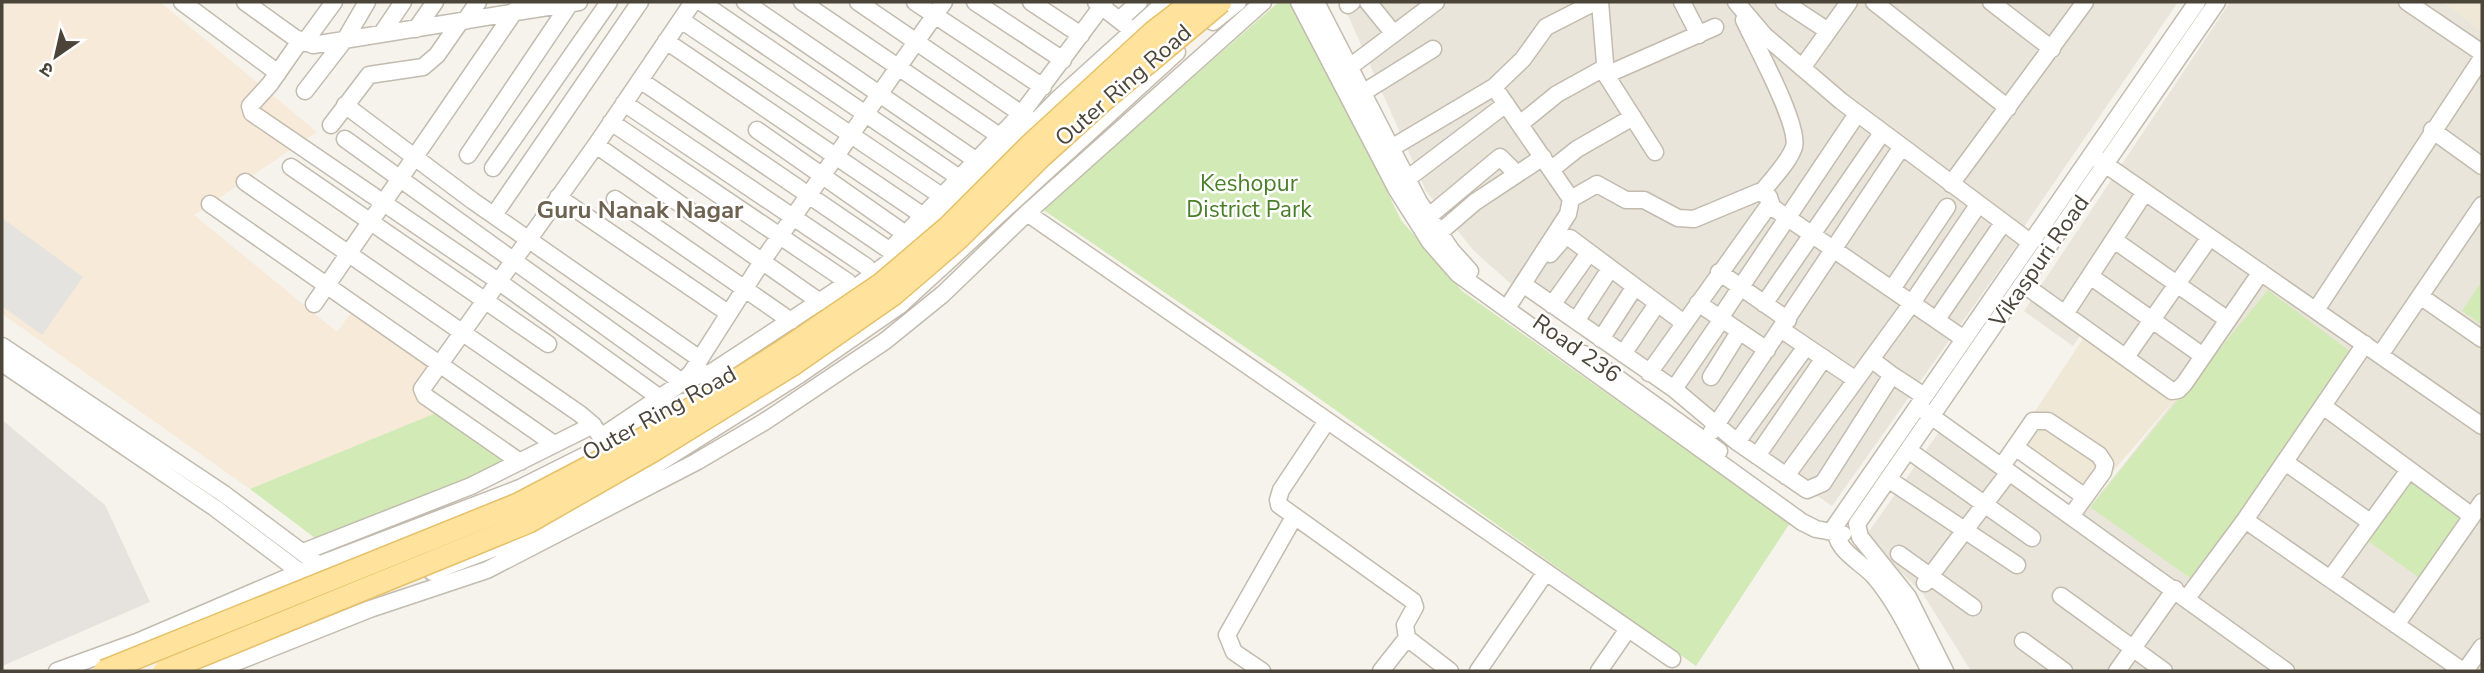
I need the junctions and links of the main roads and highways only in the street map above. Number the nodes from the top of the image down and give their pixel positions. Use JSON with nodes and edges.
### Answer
{"nodes":[{"id":1,"x":1192,"y":2,"type":"edge"},
{"id":2,"x":1227,"y":4,"type":"edge"},
{"id":3,"x":104,"y":671,"type":"edge"},
{"id":4,"x":164,"y":671,"type":"edge"}],
"edges":[{"from":1,"to":3,"type":"main road","name":"Outer Ring Road","bridge":true},
{"from":2,"to":4,"type":"main road","name":"Outer Ring Road","bridge":true}]}
